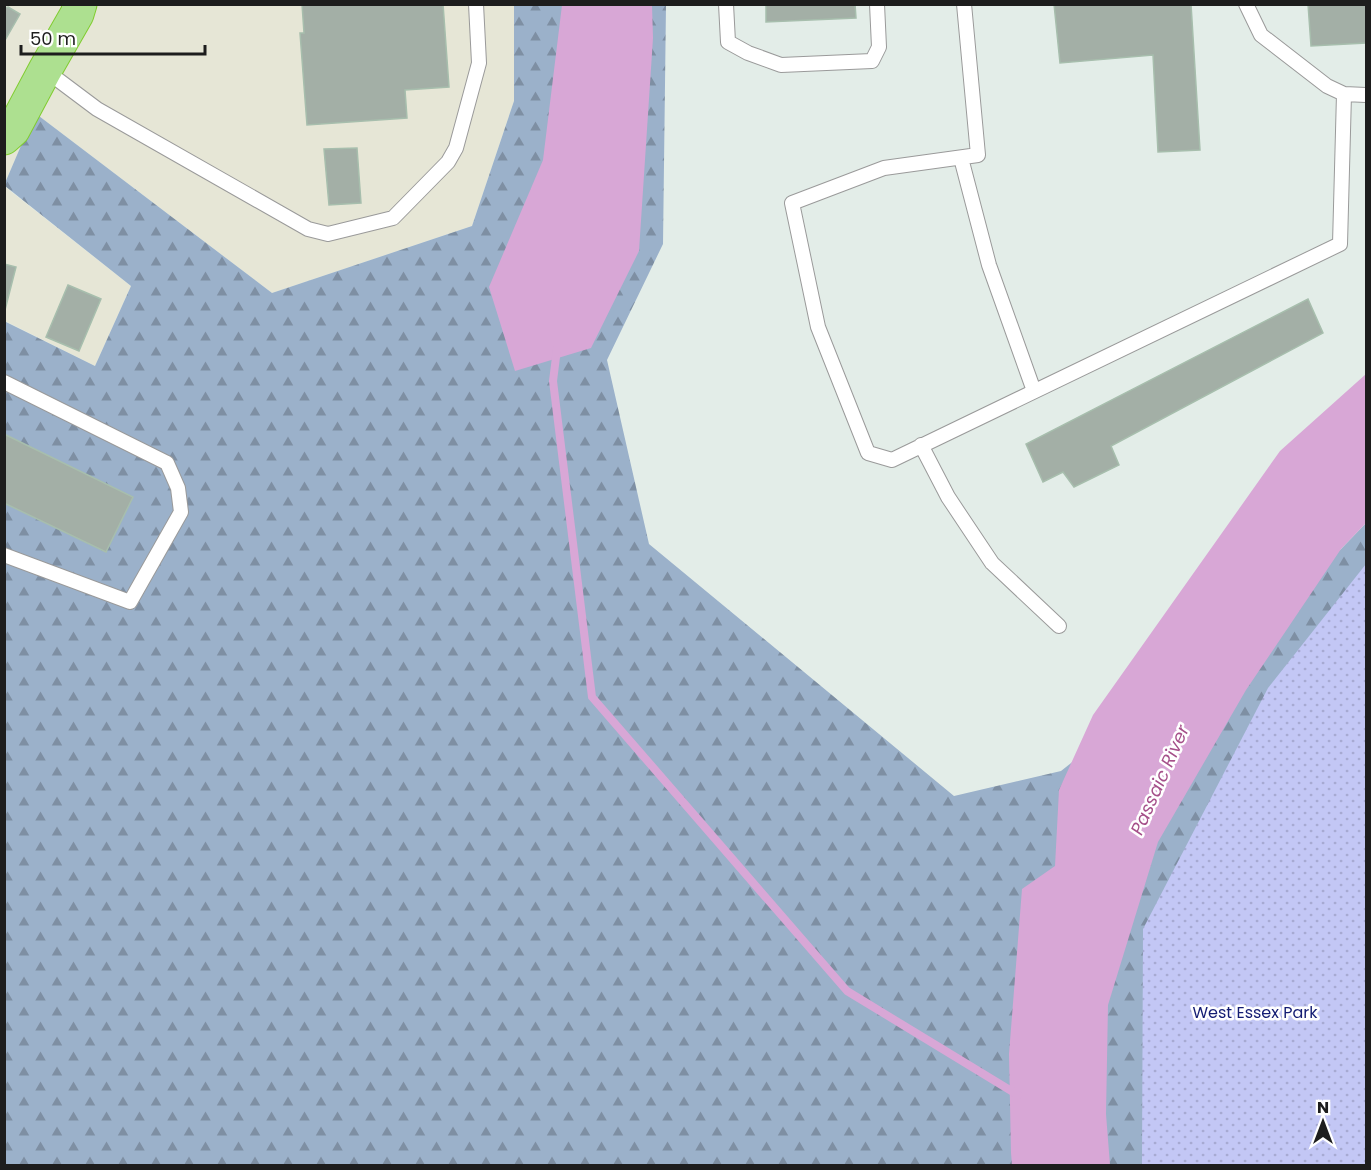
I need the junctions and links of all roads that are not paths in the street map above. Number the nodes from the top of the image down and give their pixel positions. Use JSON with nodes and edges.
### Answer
{"nodes":[{"id":1,"x":80,"y":4,"type":"edge"},
{"id":2,"x":476,"y":4,"type":"edge"},
{"id":3,"x":726,"y":4,"type":"edge"},
{"id":4,"x":877,"y":4,"type":"edge"},
{"id":5,"x":964,"y":4,"type":"edge"},
{"id":6,"x":1246,"y":4,"type":"edge"},
{"id":7,"x":45,"y":69,"type":"junction"},
{"id":8,"x":1344,"y":94,"type":"junction"},
{"id":9,"x":1366,"y":95,"type":"edge"},
{"id":10,"x":4,"y":138,"type":"edge"},
{"id":11,"x":961,"y":158,"type":"junction"},
{"id":12,"x":4,"y":382,"type":"edge"},
{"id":13,"x":1034,"y":391,"type":"junction"},
{"id":14,"x":921,"y":445,"type":"junction"},
{"id":15,"x":4,"y":555,"type":"edge"},
{"id":16,"x":1059,"y":626,"type":"dead end"}],
"edges":[{"from":1,"to":7,"type":"highway"},
{"from":2,"to":7,"type":"lane"},
{"from":3,"to":4,"type":"lane"},
{"from":5,"to":11,"type":"lane"},
{"from":6,"to":8,"type":"lane"},
{"from":7,"to":10,"type":"highway"},
{"from":8,"to":9,"type":"lane"},
{"from":8,"to":13,"type":"lane"},
{"from":11,"to":13,"type":"lane"},
{"from":11,"to":14,"type":"lane"},
{"from":12,"to":15,"type":"lane"},
{"from":13,"to":14,"type":"lane"},
{"from":14,"to":16,"type":"lane"}]}
